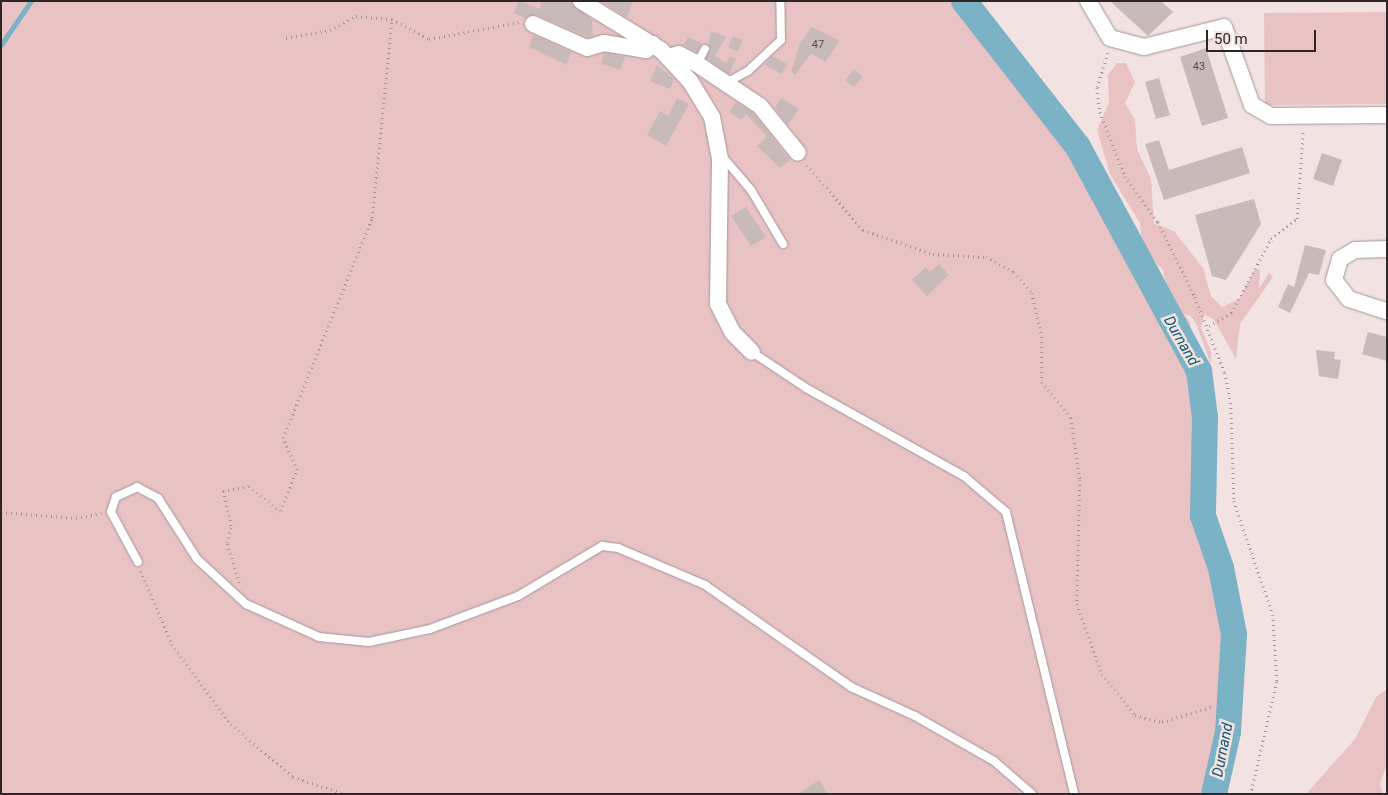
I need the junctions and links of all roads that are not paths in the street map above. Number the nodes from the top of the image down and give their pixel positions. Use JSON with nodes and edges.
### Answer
{"nodes":[{"id":1,"x":581,"y":1,"type":"edge"},
{"id":2,"x":780,"y":1,"type":"edge"},
{"id":3,"x":1088,"y":1,"type":"edge"},
{"id":4,"x":533,"y":24,"type":"road end"},
{"id":5,"x":654,"y":44,"type":"junction"},
{"id":6,"x":705,"y":49,"type":"dead end"},
{"id":7,"x":668,"y":57,"type":"junction"},
{"id":8,"x":697,"y":64,"type":"junction"},
{"id":9,"x":726,"y":83,"type":"junction"},
{"id":10,"x":1387,"y":115,"type":"edge"},
{"id":11,"x":798,"y":153,"type":"road end"},
{"id":12,"x":720,"y":154,"type":"junction"},
{"id":13,"x":783,"y":244,"type":"dead end"},
{"id":14,"x":1387,"y":249,"type":"edge"},
{"id":15,"x":1387,"y":311,"type":"edge"},
{"id":16,"x":752,"y":352,"type":"joint"},
{"id":17,"x":138,"y":562,"type":"road end"},
{"id":18,"x":1032,"y":794,"type":"edge"},
{"id":19,"x":1074,"y":794,"type":"edge"}],
"edges":[{"from":1,"to":5,"type":"street"},
{"from":2,"to":9,"type":"lane"},
{"from":3,"to":10,"type":"street"},
{"from":4,"to":5,"type":"street"},
{"from":5,"to":7,"type":"street"},
{"from":6,"to":8,"type":"lane"},
{"from":7,"to":8,"type":"street"},
{"from":7,"to":12,"type":"street"},
{"from":8,"to":9,"type":"street"},
{"from":9,"to":11,"type":"street"},
{"from":12,"to":13,"type":"lane"},
{"from":12,"to":16,"type":"street"},
{"from":14,"to":15,"type":"street"},
{"from":16,"to":19,"type":"lane"},
{"from":17,"to":18,"type":"lane"}]}
